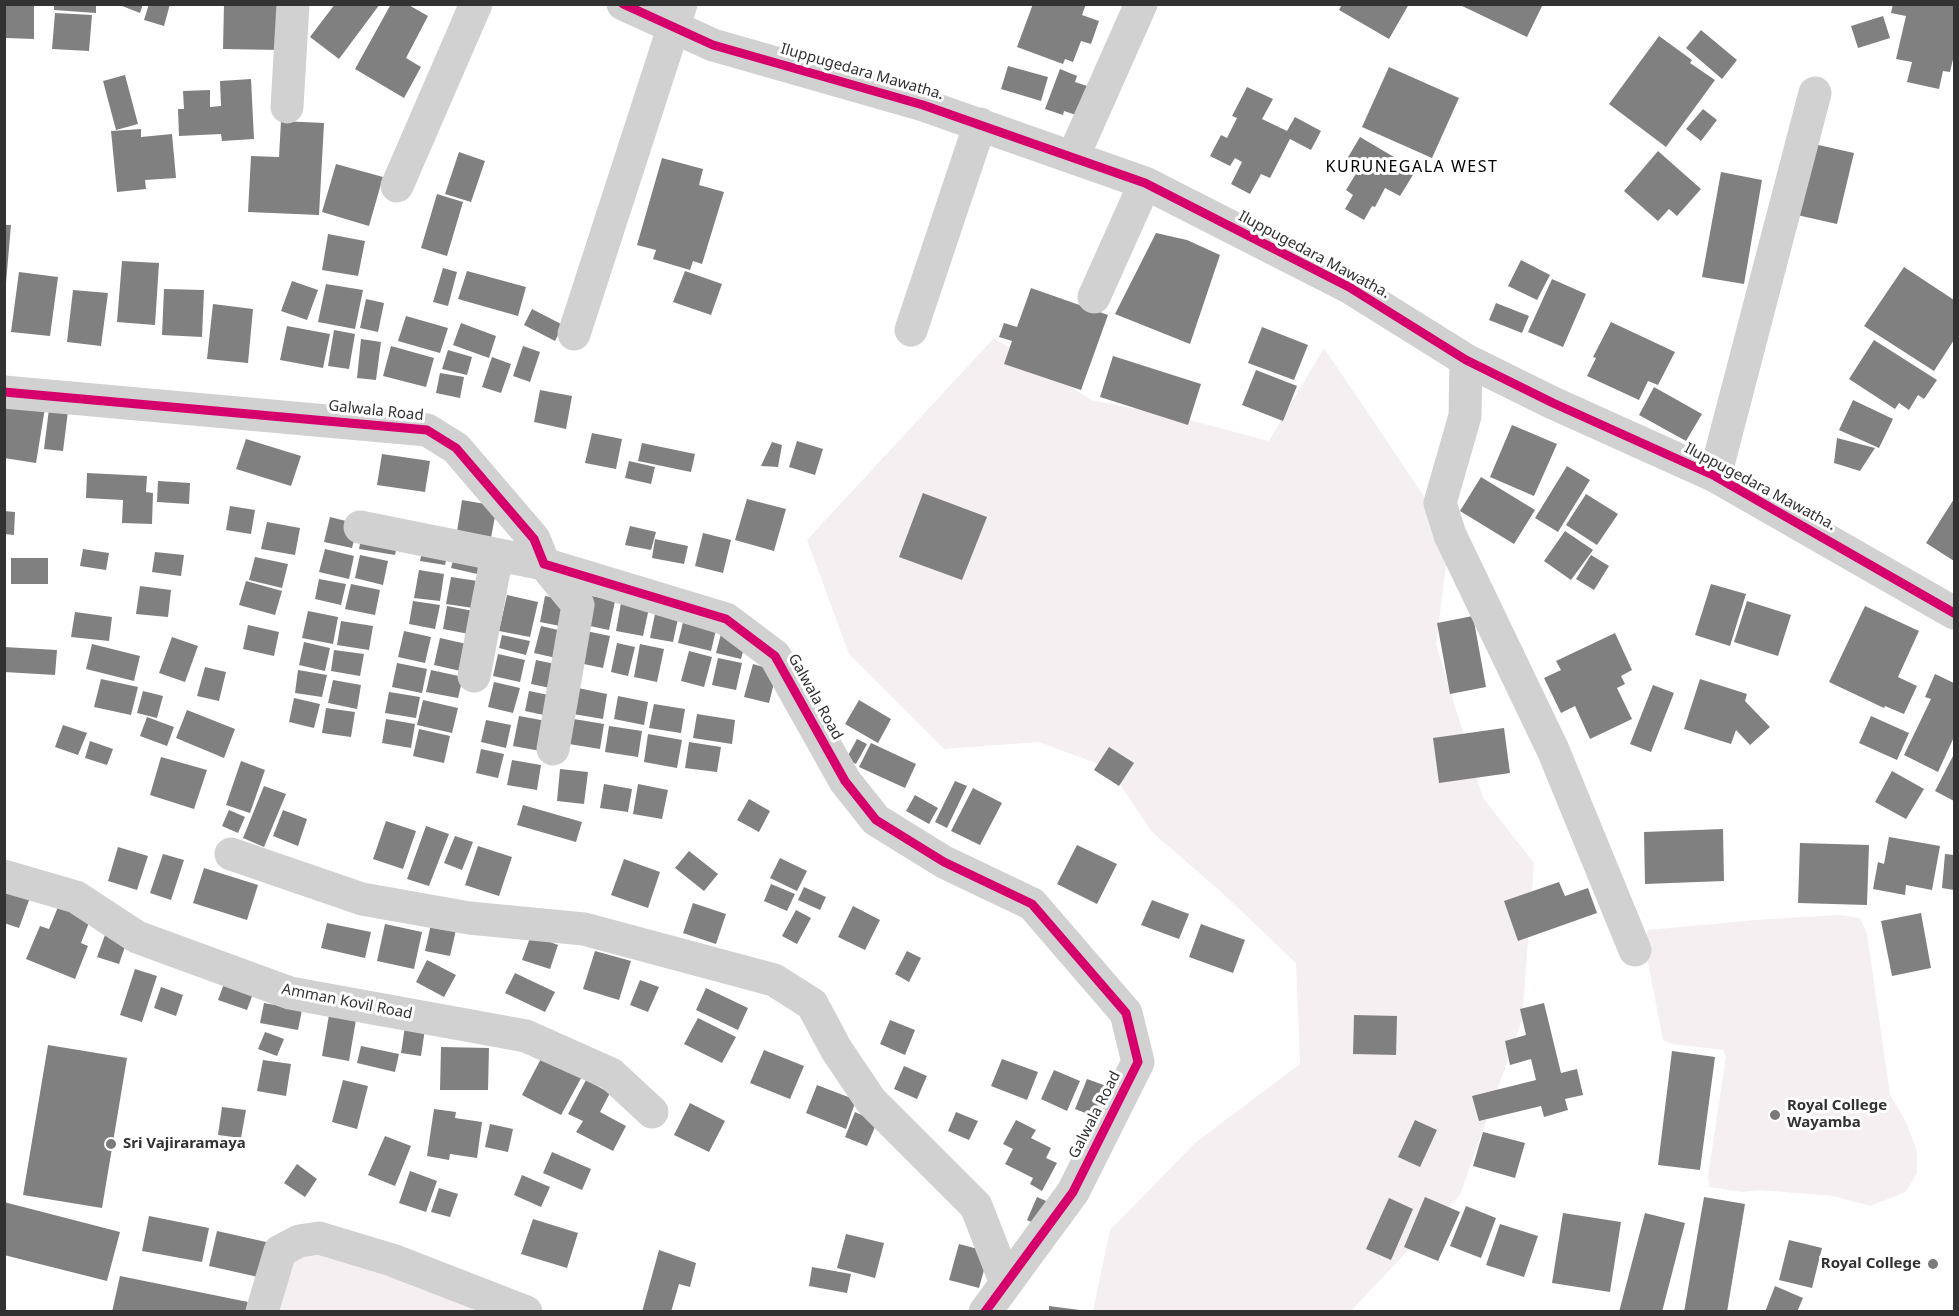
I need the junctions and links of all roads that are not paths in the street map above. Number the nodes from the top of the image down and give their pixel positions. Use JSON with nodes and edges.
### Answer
{"nodes":[{"id":1,"x":293,"y":4,"type":"edge"},
{"id":2,"x":476,"y":4,"type":"edge"},
{"id":3,"x":623,"y":4,"type":"edge"},
{"id":4,"x":1141,"y":4,"type":"edge"},
{"id":5,"x":676,"y":16,"type":"edge"},
{"id":6,"x":1815,"y":93,"type":"dead end"},
{"id":7,"x":287,"y":107,"type":"dead end"},
{"id":8,"x":980,"y":124,"type":"junction"},
{"id":9,"x":1073,"y":157,"type":"junction"},
{"id":10,"x":1145,"y":183,"type":"junction"},
{"id":11,"x":397,"y":186,"type":"dead end"},
{"id":12,"x":1094,"y":297,"type":"dead end"},
{"id":13,"x":910,"y":330,"type":"dead end"},
{"id":14,"x":574,"y":334,"type":"dead end"},
{"id":15,"x":1466,"y":360,"type":"junction"},
{"id":16,"x":4,"y":392,"type":"edge"},
{"id":17,"x":1715,"y":476,"type":"junction"},
{"id":18,"x":360,"y":527,"type":"dead end"},
{"id":19,"x":497,"y":555,"type":"junction"},
{"id":20,"x":544,"y":564,"type":"junction"},
{"id":21,"x":1954,"y":613,"type":"edge"},
{"id":22,"x":474,"y":676,"type":"dead end"},
{"id":23,"x":553,"y":749,"type":"dead end"},
{"id":24,"x":231,"y":854,"type":"dead end"},
{"id":25,"x":4,"y":876,"type":"edge"},
{"id":26,"x":1635,"y":950,"type":"dead end"},
{"id":27,"x":652,"y":1112,"type":"dead end"},
{"id":28,"x":1006,"y":1283,"type":"junction"},
{"id":29,"x":262,"y":1311,"type":"edge"},
{"id":30,"x":526,"y":1311,"type":"edge"},
{"id":31,"x":985,"y":1311,"type":"edge"}],
"edges":[{"from":1,"to":7,"type":"street"},
{"from":2,"to":11,"type":"street"},
{"from":3,"to":5,"type":"street","name":"Iluppugedara Mawatha."},
{"from":4,"to":9,"type":"street"},
{"from":5,"to":8,"type":"street","name":"Iluppugedara Mawatha."},
{"from":5,"to":14,"type":"street"},
{"from":6,"to":17,"type":"street"},
{"from":8,"to":9,"type":"street","name":"Iluppugedara Mawatha."},
{"from":8,"to":13,"type":"street"},
{"from":9,"to":10,"type":"street","name":"Iluppugedara Mawatha."},
{"from":10,"to":12,"type":"street"},
{"from":10,"to":15,"type":"street","name":"Iluppugedara Mawatha."},
{"from":15,"to":17,"type":"street","name":"Iluppugedara Mawatha."},
{"from":15,"to":26,"type":"street"},
{"from":16,"to":20,"type":"street","name":"Galwala Road"},
{"from":17,"to":21,"type":"street","name":"Iluppugedara Mawatha."},
{"from":18,"to":19,"type":"street"},
{"from":19,"to":20,"type":"street"},
{"from":19,"to":22,"type":"street"},
{"from":20,"to":23,"type":"street"},
{"from":20,"to":28,"type":"street","name":"Galwala Road"},
{"from":24,"to":28,"type":"street"},
{"from":25,"to":27,"type":"street","name":"Amman Kovil Road"},
{"from":28,"to":31,"type":"street","name":"Galwala Road"},
{"from":29,"to":30,"type":"street"}]}
